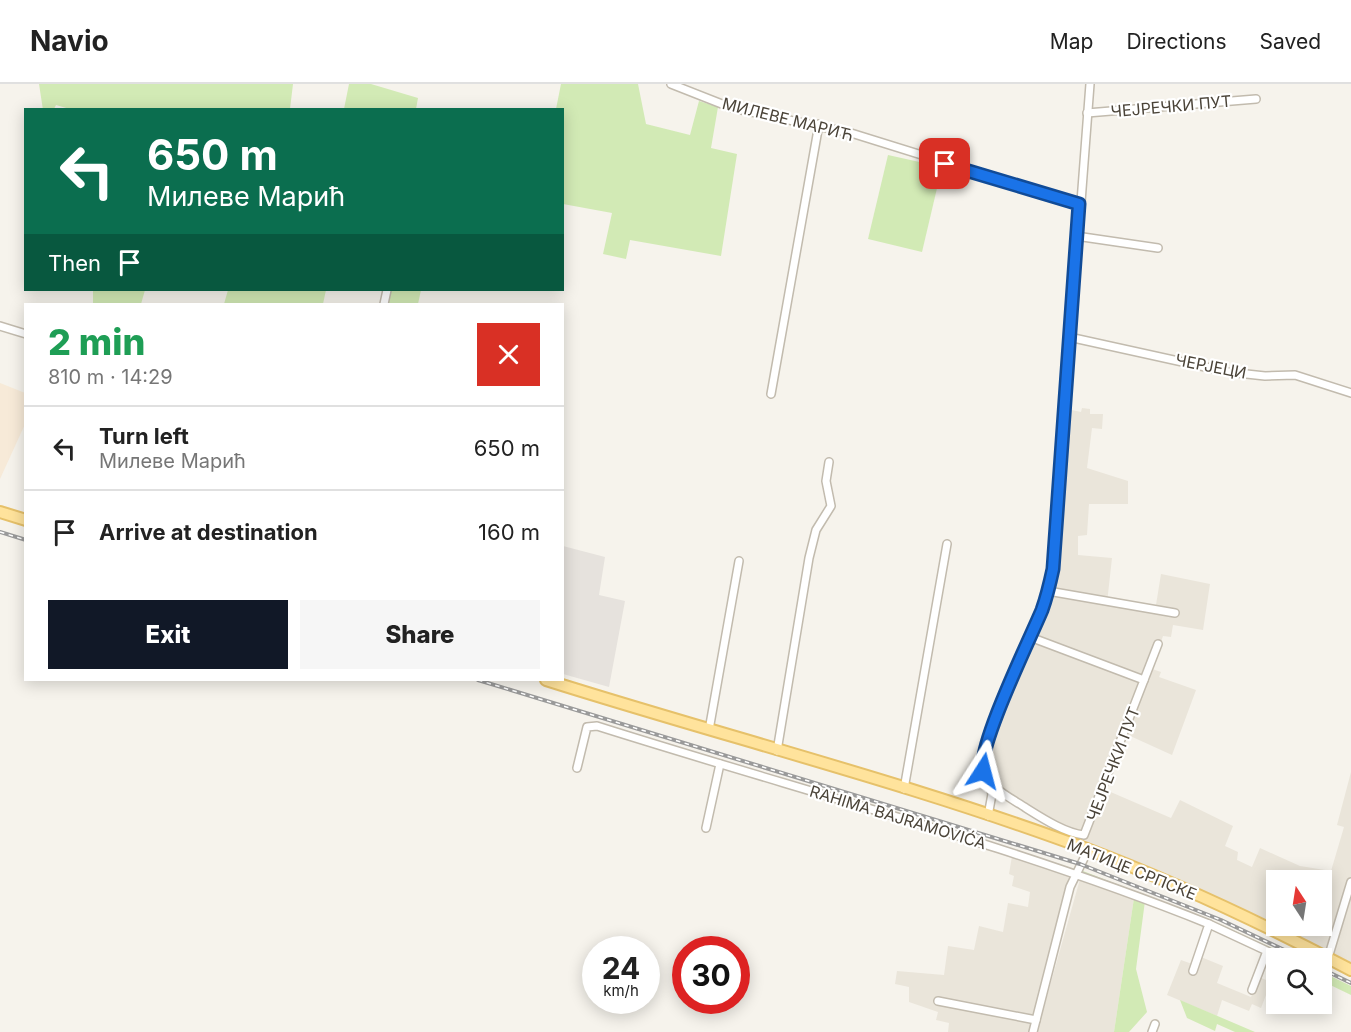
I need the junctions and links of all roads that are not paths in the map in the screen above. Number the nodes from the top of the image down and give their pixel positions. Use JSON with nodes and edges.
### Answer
{"nodes":[{"id":1,"x":671,"y":84,"type":"edge"},
{"id":2,"x":1090,"y":84,"type":"edge"},
{"id":3,"x":1256,"y":99,"type":"dead end"},
{"id":4,"x":1087,"y":113,"type":"junction"},
{"id":5,"x":819,"y":124,"type":"junction"},
{"id":6,"x":1079,"y":204,"type":"junction"},
{"id":7,"x":1076,"y":236,"type":"junction"},
{"id":8,"x":1158,"y":248,"type":"dead end"},
{"id":9,"x":0,"y":326,"type":"edge"},
{"id":10,"x":24,"y":333,"type":"edge"},
{"id":11,"x":1069,"y":337,"type":"junction"},
{"id":12,"x":1351,"y":393,"type":"edge"},
{"id":13,"x":771,"y":394,"type":"dead end"},
{"id":14,"x":829,"y":462,"type":"dead end"},
{"id":15,"x":0,"y":512,"type":"edge"},
{"id":16,"x":24,"y":519,"type":"edge"},
{"id":17,"x":947,"y":544,"type":"dead end"},
{"id":18,"x":739,"y":561,"type":"dead end"},
{"id":19,"x":1048,"y":591,"type":"junction"},
{"id":20,"x":1175,"y":613,"type":"dead end"},
{"id":21,"x":1030,"y":637,"type":"junction"},
{"id":22,"x":1158,"y":644,"type":"dead end"},
{"id":23,"x":1144,"y":680,"type":"junction"},
{"id":24,"x":549,"y":681,"type":"edge"},
{"id":25,"x":709,"y":730,"type":"junction"},
{"id":26,"x":777,"y":751,"type":"junction"},
{"id":27,"x":720,"y":765,"type":"junction"},
{"id":28,"x":577,"y":768,"type":"dead end"},
{"id":29,"x":988,"y":781,"type":"junction"},
{"id":30,"x":904,"y":789,"type":"junction"},
{"id":31,"x":988,"y":816,"type":"junction"},
{"id":32,"x":706,"y":828,"type":"dead end"},
{"id":33,"x":1088,"y":850,"type":"junction"},
{"id":34,"x":1076,"y":872,"type":"junction"},
{"id":35,"x":1351,"y":882,"type":"edge"},
{"id":36,"x":1209,"y":924,"type":"junction"},
{"id":37,"x":1307,"y":948,"type":"edge"},
{"id":38,"x":1331,"y":948,"type":"edge"},
{"id":39,"x":1332,"y":960,"type":"edge"},
{"id":40,"x":1351,"y":970,"type":"edge"},
{"id":41,"x":1193,"y":971,"type":"dead end"},
{"id":42,"x":1252,"y":990,"type":"dead end"},
{"id":43,"x":938,"y":1001,"type":"dead end"},
{"id":44,"x":1036,"y":1020,"type":"junction"},
{"id":45,"x":1155,"y":1024,"type":"dead end"},
{"id":46,"x":1033,"y":1032,"type":"edge"},
{"id":47,"x":1152,"y":1032,"type":"edge"}],
"edges":[{"from":1,"to":5,"type":"street","name":"МИЛЕВЕ МAРИЋ"},
{"from":2,"to":4,"type":"street","name":"ЧЕЈРЕЧКИ ПУТ"},
{"from":3,"to":4,"type":"street","name":"ЧЕЈРЕЧКИ ПУТ"},
{"from":4,"to":6,"type":"street","name":"ЧЕЈРЕЧКИ ПУТ"},
{"from":5,"to":6,"type":"street","name":"МИЛЕВЕ МAРИЋ"},
{"from":5,"to":13,"type":"street"},
{"from":6,"to":7,"type":"street","name":"ЧЕЈРЕЧКИ ПУТ"},
{"from":7,"to":8,"type":"street"},
{"from":7,"to":11,"type":"street","name":"ЧЕЈРЕЧКИ ПУТ"},
{"from":9,"to":10,"type":"street"},
{"from":11,"to":12,"type":"street","name":"ЧЕРЈЕЦИ"},
{"from":11,"to":19,"type":"street","name":"ЧЕЈРЕЧКИ ПУТ"},
{"from":14,"to":26,"type":"street"},
{"from":15,"to":16,"type":"main road"},
{"from":17,"to":30,"type":"street"},
{"from":18,"to":25,"type":"street"},
{"from":19,"to":20,"type":"street"},
{"from":19,"to":21,"type":"street","name":"ЧЕЈРЕЧКИ ПУТ"},
{"from":21,"to":23,"type":"street"},
{"from":21,"to":29,"type":"street","name":"ЧЕЈРЕЧКИ ПУТ"},
{"from":22,"to":23,"type":"street","name":"ЧЕЈРЕЧКИ ПУТ"},
{"from":23,"to":29,"type":"street","name":"ЧЕЈРЕЧКИ ПУТ"},
{"from":24,"to":25,"type":"main road","name":"МАТИЦЕ СРПСКЕ"},
{"from":25,"to":26,"type":"main road","name":"МАТИЦЕ СРПСКЕ"},
{"from":26,"to":30,"type":"main road","name":"МАТИЦЕ СРПСКЕ"},
{"from":27,"to":28,"type":"street","name":"RAHIMA BAJRAMOVIĆA"},
{"from":27,"to":32,"type":"street"},
{"from":27,"to":34,"type":"street","name":"RAHIMA BAJRAMOVIĆA"},
{"from":29,"to":31,"type":"street"},
{"from":30,"to":31,"type":"main road","name":"МАТИЦЕ СРПСКЕ"},
{"from":31,"to":33,"type":"main road","name":"МАТИЦЕ СРПСКЕ"},
{"from":33,"to":34,"type":"street"},
{"from":33,"to":37,"type":"main road","name":"МАТИЦЕ СРПСКЕ"},
{"from":34,"to":36,"type":"street","name":"RAHIMA BAJRAMOVIĆA"},
{"from":34,"to":44,"type":"street"},
{"from":35,"to":38,"type":"street"},
{"from":36,"to":41,"type":"street"},
{"from":36,"to":42,"type":"street","name":"RAHIMA BAJRAMOVIĆA"},
{"from":39,"to":40,"type":"main road","name":"МАТИЦЕ СРПСКЕ"},
{"from":43,"to":44,"type":"street"},
{"from":44,"to":46,"type":"street"},
{"from":45,"to":47,"type":"street"}]}
